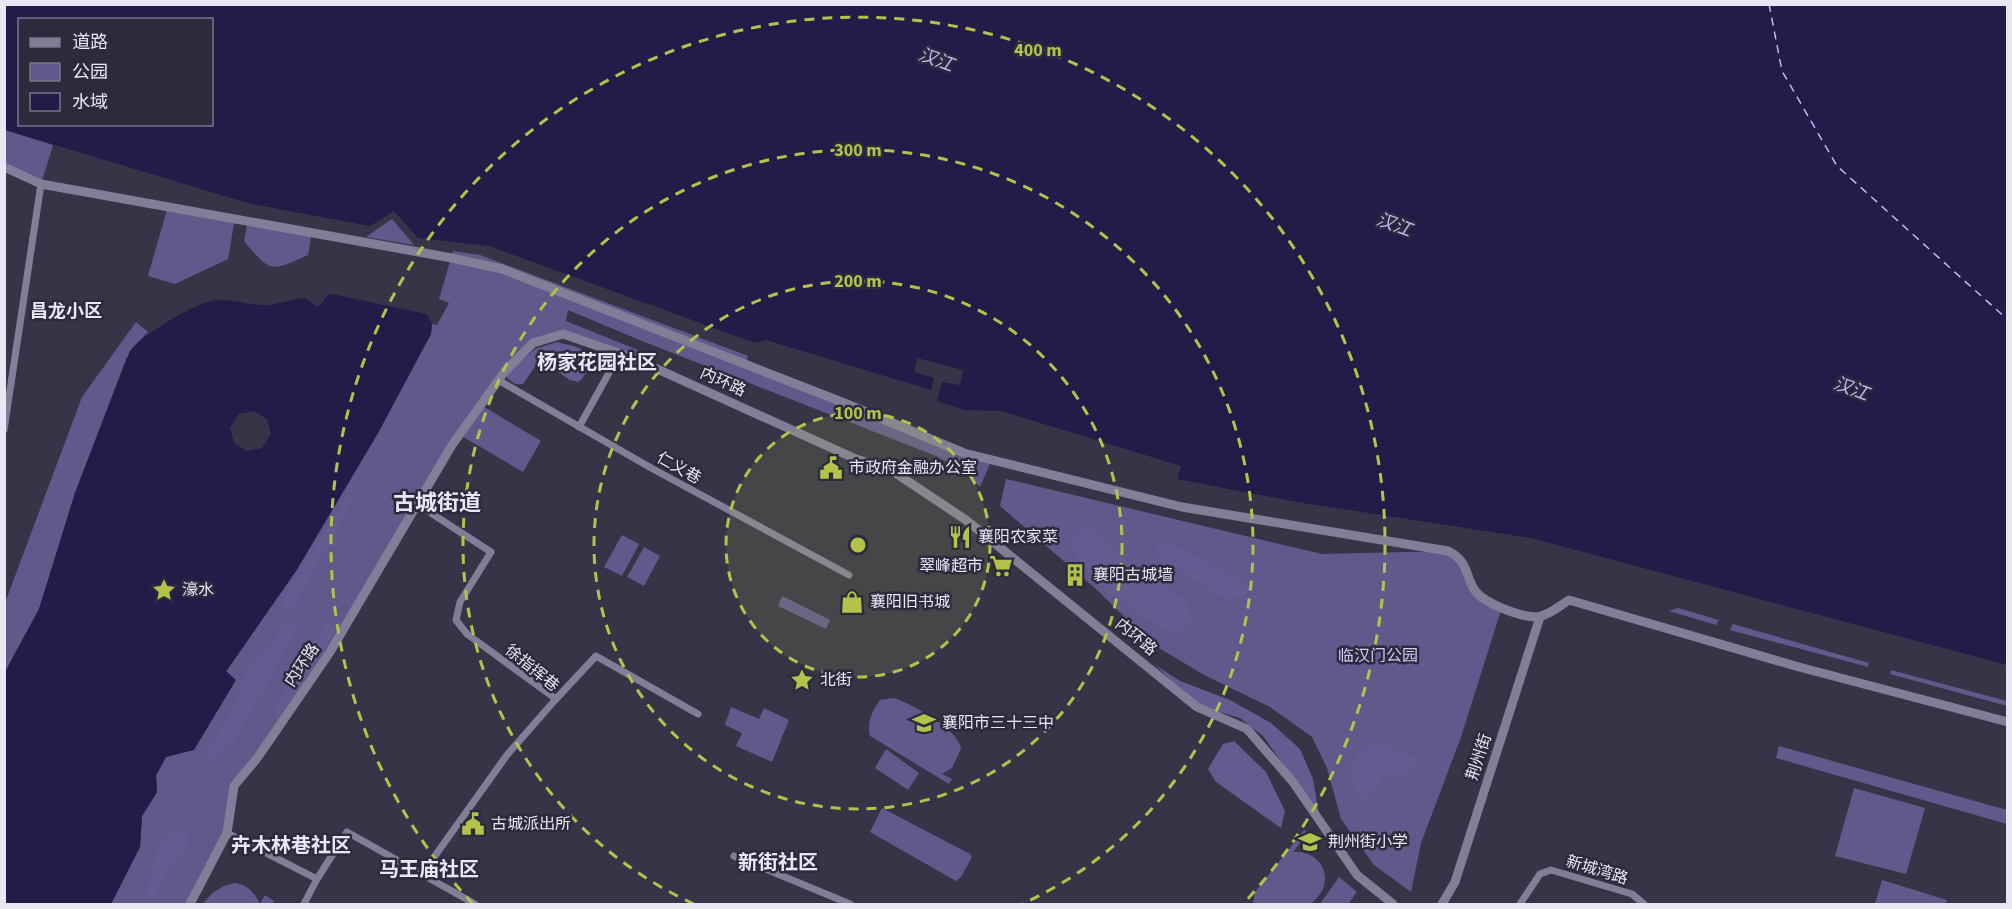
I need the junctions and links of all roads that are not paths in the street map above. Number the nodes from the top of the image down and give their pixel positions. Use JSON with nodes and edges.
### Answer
{"nodes":[{"id":1,"x":4,"y":167,"type":"edge"},
{"id":2,"x":41,"y":184,"type":"junction"},
{"id":3,"x":620,"y":353,"type":"junction"},
{"id":4,"x":498,"y":380,"type":"junction"},
{"id":5,"x":579,"y":427,"type":"junction"},
{"id":6,"x":4,"y":430,"type":"edge"},
{"id":7,"x":417,"y":504,"type":"junction"},
{"id":8,"x":849,"y":575,"type":"dead end"},
{"id":9,"x":1540,"y":616,"type":"junction"},
{"id":10,"x":556,"y":699,"type":"junction"},
{"id":11,"x":698,"y":714,"type":"dead end"},
{"id":12,"x":2007,"y":722,"type":"edge"},
{"id":13,"x":227,"y":833,"type":"junction"},
{"id":14,"x":734,"y":856,"type":"dead end"},
{"id":15,"x":422,"y":874,"type":"junction"},
{"id":16,"x":317,"y":879,"type":"junction"},
{"id":17,"x":190,"y":904,"type":"edge"},
{"id":18,"x":304,"y":904,"type":"edge"},
{"id":19,"x":475,"y":904,"type":"edge"},
{"id":20,"x":850,"y":904,"type":"edge"},
{"id":21,"x":1393,"y":904,"type":"edge"},
{"id":22,"x":1442,"y":904,"type":"edge"},
{"id":23,"x":1520,"y":904,"type":"edge"},
{"id":24,"x":1644,"y":904,"type":"edge"}],
"edges":[{"from":1,"to":2,"type":"street"},
{"from":2,"to":6,"type":"street"},
{"from":2,"to":9,"type":"street"},
{"from":3,"to":4,"type":"street","name":"内环路"},
{"from":3,"to":5,"type":"street"},
{"from":3,"to":21,"type":"street","name":"内环路"},
{"from":4,"to":5,"type":"street","name":"仁义巷"},
{"from":4,"to":7,"type":"street","name":"内环路"},
{"from":5,"to":8,"type":"street","name":"仁义巷"},
{"from":7,"to":10,"type":"street","name":"徐指挥巷"},
{"from":7,"to":13,"type":"street","name":"内环路"},
{"from":9,"to":12,"type":"street"},
{"from":9,"to":22,"type":"street","name":"荆州街"},
{"from":10,"to":11,"type":"street"},
{"from":10,"to":15,"type":"street","name":"徐指挥巷"},
{"from":13,"to":16,"type":"street"},
{"from":13,"to":17,"type":"street","name":"内环路"},
{"from":14,"to":20,"type":"street"},
{"from":15,"to":16,"type":"street"},
{"from":15,"to":19,"type":"street"},
{"from":16,"to":18,"type":"street"},
{"from":23,"to":24,"type":"street","name":"新城湾路"}]}
